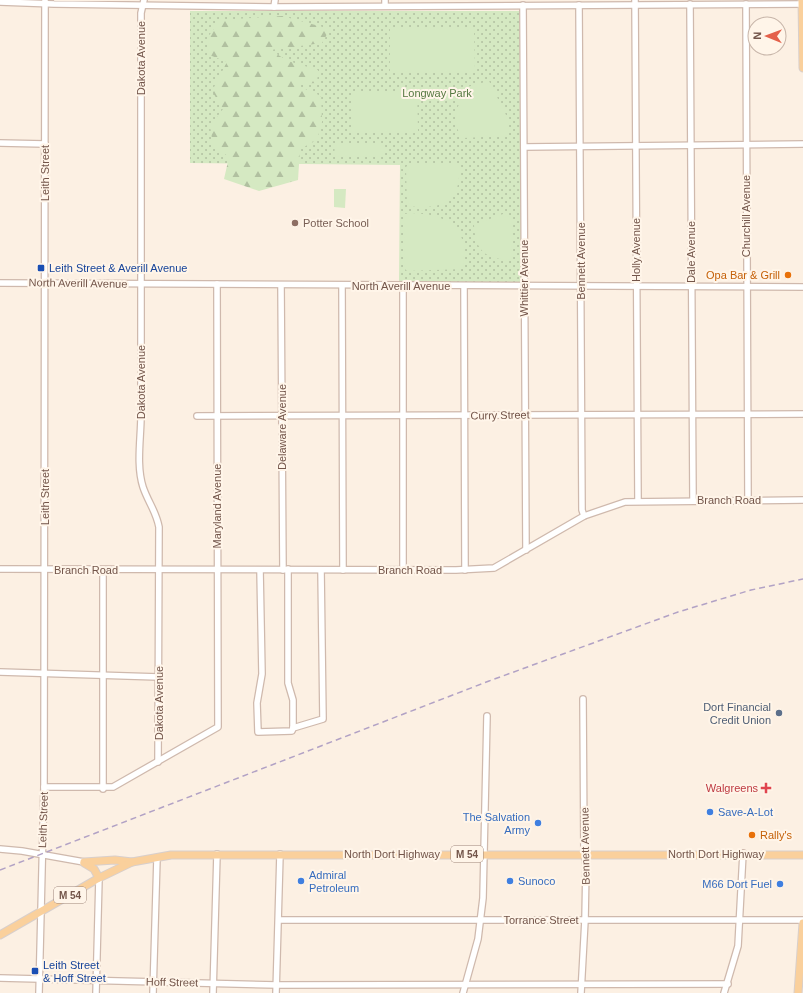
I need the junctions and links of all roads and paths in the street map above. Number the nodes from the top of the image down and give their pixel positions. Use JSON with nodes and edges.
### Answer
{"nodes":[{"id":1,"x":275,"y":0,"type":"edge"},
{"id":2,"x":0,"y":2,"type":"edge"},
{"id":3,"x":45,"y":2,"type":"edge"},
{"id":4,"x":144,"y":2,"type":"edge"},
{"id":5,"x":549,"y":2,"type":"edge"},
{"id":6,"x":635,"y":2,"type":"edge"},
{"id":7,"x":211,"y":3,"type":"edge"},
{"id":8,"x":330,"y":3,"type":"edge"},
{"id":9,"x":385,"y":3,"type":"edge"},
{"id":10,"x":441,"y":3,"type":"edge"},
{"id":11,"x":496,"y":3,"type":"edge"},
{"id":12,"x":803,"y":3,"type":"edge"},
{"id":13,"x":690,"y":4,"type":"junction"},
{"id":14,"x":746,"y":4,"type":"junction"},
{"id":15,"x":523,"y":5,"type":"junction"},
{"id":16,"x":579,"y":5,"type":"junction"},
{"id":17,"x":274,"y":6,"type":"junction"},
{"id":18,"x":803,"y":68,"type":"edge"},
{"id":19,"x":0,"y":143,"type":"edge"},
{"id":20,"x":45,"y":144,"type":"junction"},
{"id":21,"x":803,"y":144,"type":"edge"},
{"id":22,"x":746,"y":145,"type":"junction"},
{"id":23,"x":635,"y":146,"type":"junction"},
{"id":24,"x":691,"y":146,"type":"junction"},
{"id":25,"x":524,"y":147,"type":"junction"},
{"id":26,"x":580,"y":147,"type":"junction"},
{"id":27,"x":46,"y":282,"type":"junction"},
{"id":28,"x":0,"y":283,"type":"edge"},
{"id":29,"x":142,"y":284,"type":"junction"},
{"id":30,"x":217,"y":284,"type":"junction"},
{"id":31,"x":281,"y":285,"type":"junction"},
{"id":32,"x":342,"y":285,"type":"junction"},
{"id":33,"x":403,"y":286,"type":"junction"},
{"id":34,"x":464,"y":286,"type":"junction"},
{"id":35,"x":524,"y":286,"type":"junction"},
{"id":36,"x":581,"y":287,"type":"junction"},
{"id":37,"x":636,"y":287,"type":"junction"},
{"id":38,"x":692,"y":287,"type":"junction"},
{"id":39,"x":746,"y":287,"type":"junction"},
{"id":40,"x":803,"y":288,"type":"edge"},
{"id":41,"x":582,"y":414,"type":"junction"},
{"id":42,"x":637,"y":414,"type":"junction"},
{"id":43,"x":692,"y":414,"type":"junction"},
{"id":44,"x":747,"y":414,"type":"junction"},
{"id":45,"x":803,"y":414,"type":"edge"},
{"id":46,"x":403,"y":415,"type":"junction"},
{"id":47,"x":464,"y":415,"type":"junction"},
{"id":48,"x":525,"y":415,"type":"junction"},
{"id":49,"x":197,"y":416,"type":"dead end"},
{"id":50,"x":217,"y":416,"type":"junction"},
{"id":51,"x":282,"y":416,"type":"junction"},
{"id":52,"x":342,"y":416,"type":"junction"},
{"id":53,"x":638,"y":500,"type":"junction"},
{"id":54,"x":693,"y":500,"type":"junction"},
{"id":55,"x":748,"y":500,"type":"junction"},
{"id":56,"x":803,"y":500,"type":"edge"},
{"id":57,"x":584,"y":516,"type":"junction"},
{"id":58,"x":526,"y":550,"type":"junction"},
{"id":59,"x":0,"y":569,"type":"edge"},
{"id":60,"x":285,"y":569,"type":"junction"},
{"id":61,"x":45,"y":570,"type":"junction"},
{"id":62,"x":102,"y":570,"type":"junction"},
{"id":63,"x":159,"y":570,"type":"junction"},
{"id":64,"x":216,"y":570,"type":"junction"},
{"id":65,"x":260,"y":570,"type":"junction"},
{"id":66,"x":322,"y":570,"type":"junction"},
{"id":67,"x":343,"y":570,"type":"junction"},
{"id":68,"x":403,"y":570,"type":"junction"},
{"id":69,"x":465,"y":570,"type":"junction"},
{"id":70,"x":0,"y":672,"type":"edge"},
{"id":71,"x":44,"y":673,"type":"junction"},
{"id":72,"x":102,"y":676,"type":"junction"},
{"id":73,"x":159,"y":677,"type":"junction"},
{"id":74,"x":583,"y":699,"type":"dead end"},
{"id":75,"x":487,"y":716,"type":"dead end"},
{"id":76,"x":294,"y":728,"type":"junction"},
{"id":77,"x":158,"y":762,"type":"junction"},
{"id":78,"x":44,"y":787,"type":"junction"},
{"id":79,"x":103,"y":788,"type":"junction"},
{"id":80,"x":0,"y":849,"type":"edge"},
{"id":81,"x":743,"y":853,"type":"junction"},
{"id":82,"x":42,"y":854,"type":"junction"},
{"id":83,"x":217,"y":854,"type":"junction"},
{"id":84,"x":280,"y":854,"type":"junction"},
{"id":85,"x":584,"y":854,"type":"junction"},
{"id":86,"x":485,"y":855,"type":"junction"},
{"id":87,"x":803,"y":855,"type":"edge"},
{"id":88,"x":157,"y":858,"type":"junction"},
{"id":89,"x":84,"y":862,"type":"junction"},
{"id":90,"x":132,"y":862,"type":"junction"},
{"id":91,"x":99,"y":878,"type":"junction"},
{"id":92,"x":41,"y":912,"type":"junction"},
{"id":93,"x":279,"y":920,"type":"junction"},
{"id":94,"x":480,"y":920,"type":"junction"},
{"id":95,"x":585,"y":920,"type":"junction"},
{"id":96,"x":738,"y":920,"type":"junction"},
{"id":97,"x":803,"y":922,"type":"edge"},
{"id":98,"x":0,"y":935,"type":"edge"},
{"id":99,"x":0,"y":978,"type":"edge"},
{"id":100,"x":39,"y":978,"type":"junction"},
{"id":101,"x":96,"y":981,"type":"junction"},
{"id":102,"x":154,"y":982,"type":"junction"},
{"id":103,"x":213,"y":983,"type":"junction"},
{"id":104,"x":801,"y":983,"type":"edge"},
{"id":105,"x":582,"y":984,"type":"junction"},
{"id":106,"x":728,"y":984,"type":"junction"},
{"id":107,"x":277,"y":985,"type":"junction"},
{"id":108,"x":466,"y":985,"type":"junction"},
{"id":109,"x":39,"y":993,"type":"edge"},
{"id":110,"x":96,"y":993,"type":"edge"},
{"id":111,"x":153,"y":993,"type":"edge"},
{"id":112,"x":213,"y":993,"type":"edge"},
{"id":113,"x":276,"y":993,"type":"edge"},
{"id":114,"x":464,"y":993,"type":"edge"},
{"id":115,"x":581,"y":993,"type":"edge"},
{"id":116,"x":724,"y":993,"type":"edge"},
{"id":117,"x":798,"y":993,"type":"edge"}],
"edges":[{"from":1,"to":17,"type":"street"},
{"from":2,"to":3,"type":"street"},
{"from":3,"to":4,"type":"street"},
{"from":3,"to":20,"type":"street","name":"Leith Street"},
{"from":4,"to":7,"type":"street"},
{"from":4,"to":29,"type":"street","name":"Dakota Avenue"},
{"from":5,"to":15,"type":"street"},
{"from":5,"to":16,"type":"street"},
{"from":6,"to":13,"type":"street"},
{"from":6,"to":16,"type":"street"},
{"from":6,"to":23,"type":"street","name":"Holly Avenue"},
{"from":7,"to":17,"type":"street"},
{"from":8,"to":9,"type":"street"},
{"from":8,"to":17,"type":"street"},
{"from":9,"to":10,"type":"street"},
{"from":10,"to":11,"type":"street"},
{"from":11,"to":15,"type":"street"},
{"from":12,"to":14,"type":"street"},
{"from":12,"to":18,"type":"main road"},
{"from":13,"to":14,"type":"street"},
{"from":13,"to":24,"type":"street","name":"Dale Avenue"},
{"from":14,"to":22,"type":"street","name":"Churchill Avenue"},
{"from":15,"to":25,"type":"street","name":"Whittier Avenue"},
{"from":16,"to":26,"type":"street","name":"Bennett Avenue"},
{"from":19,"to":20,"type":"street"},
{"from":20,"to":27,"type":"street","name":"Leith Street"},
{"from":21,"to":22,"type":"street"},
{"from":22,"to":24,"type":"street"},
{"from":22,"to":39,"type":"street","name":"Churchill Avenue"},
{"from":23,"to":24,"type":"street"},
{"from":23,"to":26,"type":"street"},
{"from":23,"to":37,"type":"street","name":"Holly Avenue"},
{"from":24,"to":38,"type":"street","name":"Dale Avenue"},
{"from":25,"to":26,"type":"street"},
{"from":25,"to":35,"type":"street","name":"Whittier Avenue"},
{"from":26,"to":36,"type":"street","name":"Bennett Avenue"},
{"from":27,"to":28,"type":"street","name":"North Averill Avenue"},
{"from":27,"to":29,"type":"street","name":"North Averill Avenue"},
{"from":27,"to":61,"type":"street","name":"Leith Street"},
{"from":29,"to":30,"type":"street","name":"North Averill Avenue"},
{"from":29,"to":63,"type":"street","name":"Dakota Avenue"},
{"from":30,"to":31,"type":"street","name":"North Averill Avenue"},
{"from":30,"to":50,"type":"street","name":"Maryland Avenue"},
{"from":31,"to":32,"type":"street","name":"North Averill Avenue"},
{"from":31,"to":51,"type":"street","name":"Delaware Avenue"},
{"from":32,"to":33,"type":"street","name":"North Averill Avenue"},
{"from":32,"to":52,"type":"street"},
{"from":33,"to":34,"type":"street","name":"North Averill Avenue"},
{"from":33,"to":46,"type":"street"},
{"from":34,"to":35,"type":"street","name":"North Averill Avenue"},
{"from":34,"to":47,"type":"street"},
{"from":35,"to":36,"type":"street","name":"North Averill Avenue"},
{"from":35,"to":48,"type":"street","name":"Whittier Avenue"},
{"from":36,"to":37,"type":"street","name":"North Averill Avenue"},
{"from":36,"to":41,"type":"street","name":"Bennett Avenue"},
{"from":37,"to":38,"type":"street","name":"North Averill Avenue"},
{"from":37,"to":42,"type":"street","name":"Holly Avenue"},
{"from":38,"to":39,"type":"street","name":"North Averill Avenue"},
{"from":38,"to":43,"type":"street","name":"Dale Avenue"},
{"from":39,"to":40,"type":"street","name":"North Averill Avenue"},
{"from":39,"to":44,"type":"street","name":"Churchill Avenue"},
{"from":41,"to":42,"type":"street","name":"Curry Street"},
{"from":41,"to":48,"type":"street","name":"Curry Street"},
{"from":41,"to":57,"type":"street","name":"Bennett Avenue"},
{"from":42,"to":43,"type":"street","name":"Curry Street"},
{"from":42,"to":53,"type":"street","name":"Holly Avenue"},
{"from":43,"to":44,"type":"street","name":"Curry Street"},
{"from":43,"to":54,"type":"street","name":"Dale Avenue"},
{"from":44,"to":45,"type":"street","name":"Curry Street"},
{"from":44,"to":55,"type":"street","name":"Churchill Avenue"},
{"from":46,"to":47,"type":"street","name":"Curry Street"},
{"from":46,"to":52,"type":"street","name":"Curry Street"},
{"from":46,"to":68,"type":"street"},
{"from":47,"to":48,"type":"street","name":"Curry Street"},
{"from":47,"to":69,"type":"street"},
{"from":48,"to":58,"type":"street","name":"Whittier Avenue"},
{"from":49,"to":50,"type":"street","name":"Curry Street"},
{"from":50,"to":51,"type":"street","name":"Curry Street"},
{"from":50,"to":64,"type":"street","name":"Maryland Avenue"},
{"from":51,"to":52,"type":"street","name":"Curry Street"},
{"from":51,"to":60,"type":"street","name":"Delaware Avenue"},
{"from":52,"to":67,"type":"street"},
{"from":53,"to":54,"type":"street","name":"Branch Road"},
{"from":53,"to":57,"type":"street","name":"Branch Road"},
{"from":54,"to":55,"type":"street","name":"Branch Road"},
{"from":55,"to":56,"type":"street","name":"Branch Road"},
{"from":57,"to":58,"type":"street","name":"Branch Road"},
{"from":58,"to":69,"type":"street","name":"Branch Road"},
{"from":59,"to":61,"type":"street","name":"Branch Road"},
{"from":60,"to":65,"type":"street","name":"Branch Road"},
{"from":60,"to":66,"type":"street","name":"Branch Road"},
{"from":60,"to":76,"type":"street","name":"Delaware Avenue"},
{"from":61,"to":62,"type":"street","name":"Branch Road"},
{"from":61,"to":71,"type":"street","name":"Leith Street"},
{"from":62,"to":63,"type":"street","name":"Branch Road"},
{"from":62,"to":72,"type":"street"},
{"from":63,"to":64,"type":"street","name":"Branch Road"},
{"from":63,"to":73,"type":"street","name":"Dakota Avenue"},
{"from":64,"to":65,"type":"street","name":"Branch Road"},
{"from":64,"to":77,"type":"street","name":"Maryland Avenue"},
{"from":65,"to":76,"type":"street"},
{"from":66,"to":67,"type":"street","name":"Branch Road"},
{"from":66,"to":76,"type":"street"},
{"from":67,"to":68,"type":"street","name":"Branch Road"},
{"from":68,"to":69,"type":"street","name":"Branch Road"},
{"from":70,"to":71,"type":"street"},
{"from":71,"to":72,"type":"street"},
{"from":71,"to":78,"type":"street","name":"Leith Street"},
{"from":72,"to":73,"type":"street"},
{"from":72,"to":79,"type":"street"},
{"from":73,"to":77,"type":"street","name":"Dakota Avenue"},
{"from":74,"to":85,"type":"street","name":"Bennett Avenue"},
{"from":75,"to":86,"type":"street"},
{"from":77,"to":79,"type":"street"},
{"from":78,"to":79,"type":"street"},
{"from":78,"to":82,"type":"street","name":"Leith Street"},
{"from":80,"to":82,"type":"street"},
{"from":81,"to":85,"type":"main road","name":"North Dort Highway","number":"M 54"},
{"from":81,"to":87,"type":"main road","name":"North Dort Highway","number":"M 54"},
{"from":81,"to":96,"type":"street"},
{"from":82,"to":89,"type":"street"},
{"from":82,"to":92,"type":"street","name":"Leith Street"},
{"from":83,"to":84,"type":"main road","name":"North Dort Highway","number":"M 54"},
{"from":83,"to":88,"type":"main road","name":"North Dort Highway","number":"M 54"},
{"from":83,"to":103,"type":"street"},
{"from":84,"to":86,"type":"main road","name":"North Dort Highway","number":"M 54"},
{"from":84,"to":93,"type":"street"},
{"from":85,"to":86,"type":"main road","name":"North Dort Highway","number":"M 54"},
{"from":85,"to":95,"type":"street","name":"Bennett Avenue"},
{"from":86,"to":94,"type":"street"},
{"from":88,"to":90,"type":"main road","name":"North Dort Highway","number":"M 54"},
{"from":88,"to":102,"type":"street"},
{"from":89,"to":90,"type":"main road"},
{"from":89,"to":91,"type":"main road"},
{"from":90,"to":91,"type":"main road","name":"North Dort Highway","number":"M 54"},
{"from":91,"to":92,"type":"main road","name":"North Dort Highway","number":"M 54"},
{"from":91,"to":101,"type":"street"},
{"from":92,"to":98,"type":"main road","name":"North Dort Highway","number":"M 54"},
{"from":92,"to":100,"type":"street","name":"Leith Street"},
{"from":93,"to":94,"type":"street","name":"Torrance Street"},
{"from":93,"to":107,"type":"street"},
{"from":94,"to":95,"type":"street","name":"Torrance Street"},
{"from":94,"to":108,"type":"street"},
{"from":95,"to":96,"type":"street","name":"Torrance Street"},
{"from":95,"to":105,"type":"street","name":"Bennett Avenue"},
{"from":96,"to":97,"type":"street","name":"Torrance Street"},
{"from":96,"to":106,"type":"street"},
{"from":97,"to":104,"type":"main road"},
{"from":99,"to":100,"type":"street","name":"Hoff Street"},
{"from":100,"to":101,"type":"street","name":"Hoff Street"},
{"from":100,"to":109,"type":"street","name":"Leith Street"},
{"from":101,"to":102,"type":"street","name":"Hoff Street"},
{"from":101,"to":110,"type":"street"},
{"from":102,"to":103,"type":"street","name":"Hoff Street"},
{"from":102,"to":111,"type":"street"},
{"from":103,"to":107,"type":"street","name":"Hoff Street"},
{"from":103,"to":112,"type":"street"},
{"from":104,"to":117,"type":"main road"},
{"from":105,"to":106,"type":"street","name":"Hoff Street"},
{"from":105,"to":108,"type":"street","name":"Hoff Street"},
{"from":105,"to":115,"type":"street","name":"Bennett Avenue"},
{"from":106,"to":116,"type":"street"},
{"from":107,"to":108,"type":"street","name":"Hoff Street"},
{"from":107,"to":113,"type":"street"},
{"from":108,"to":114,"type":"street"}]}
